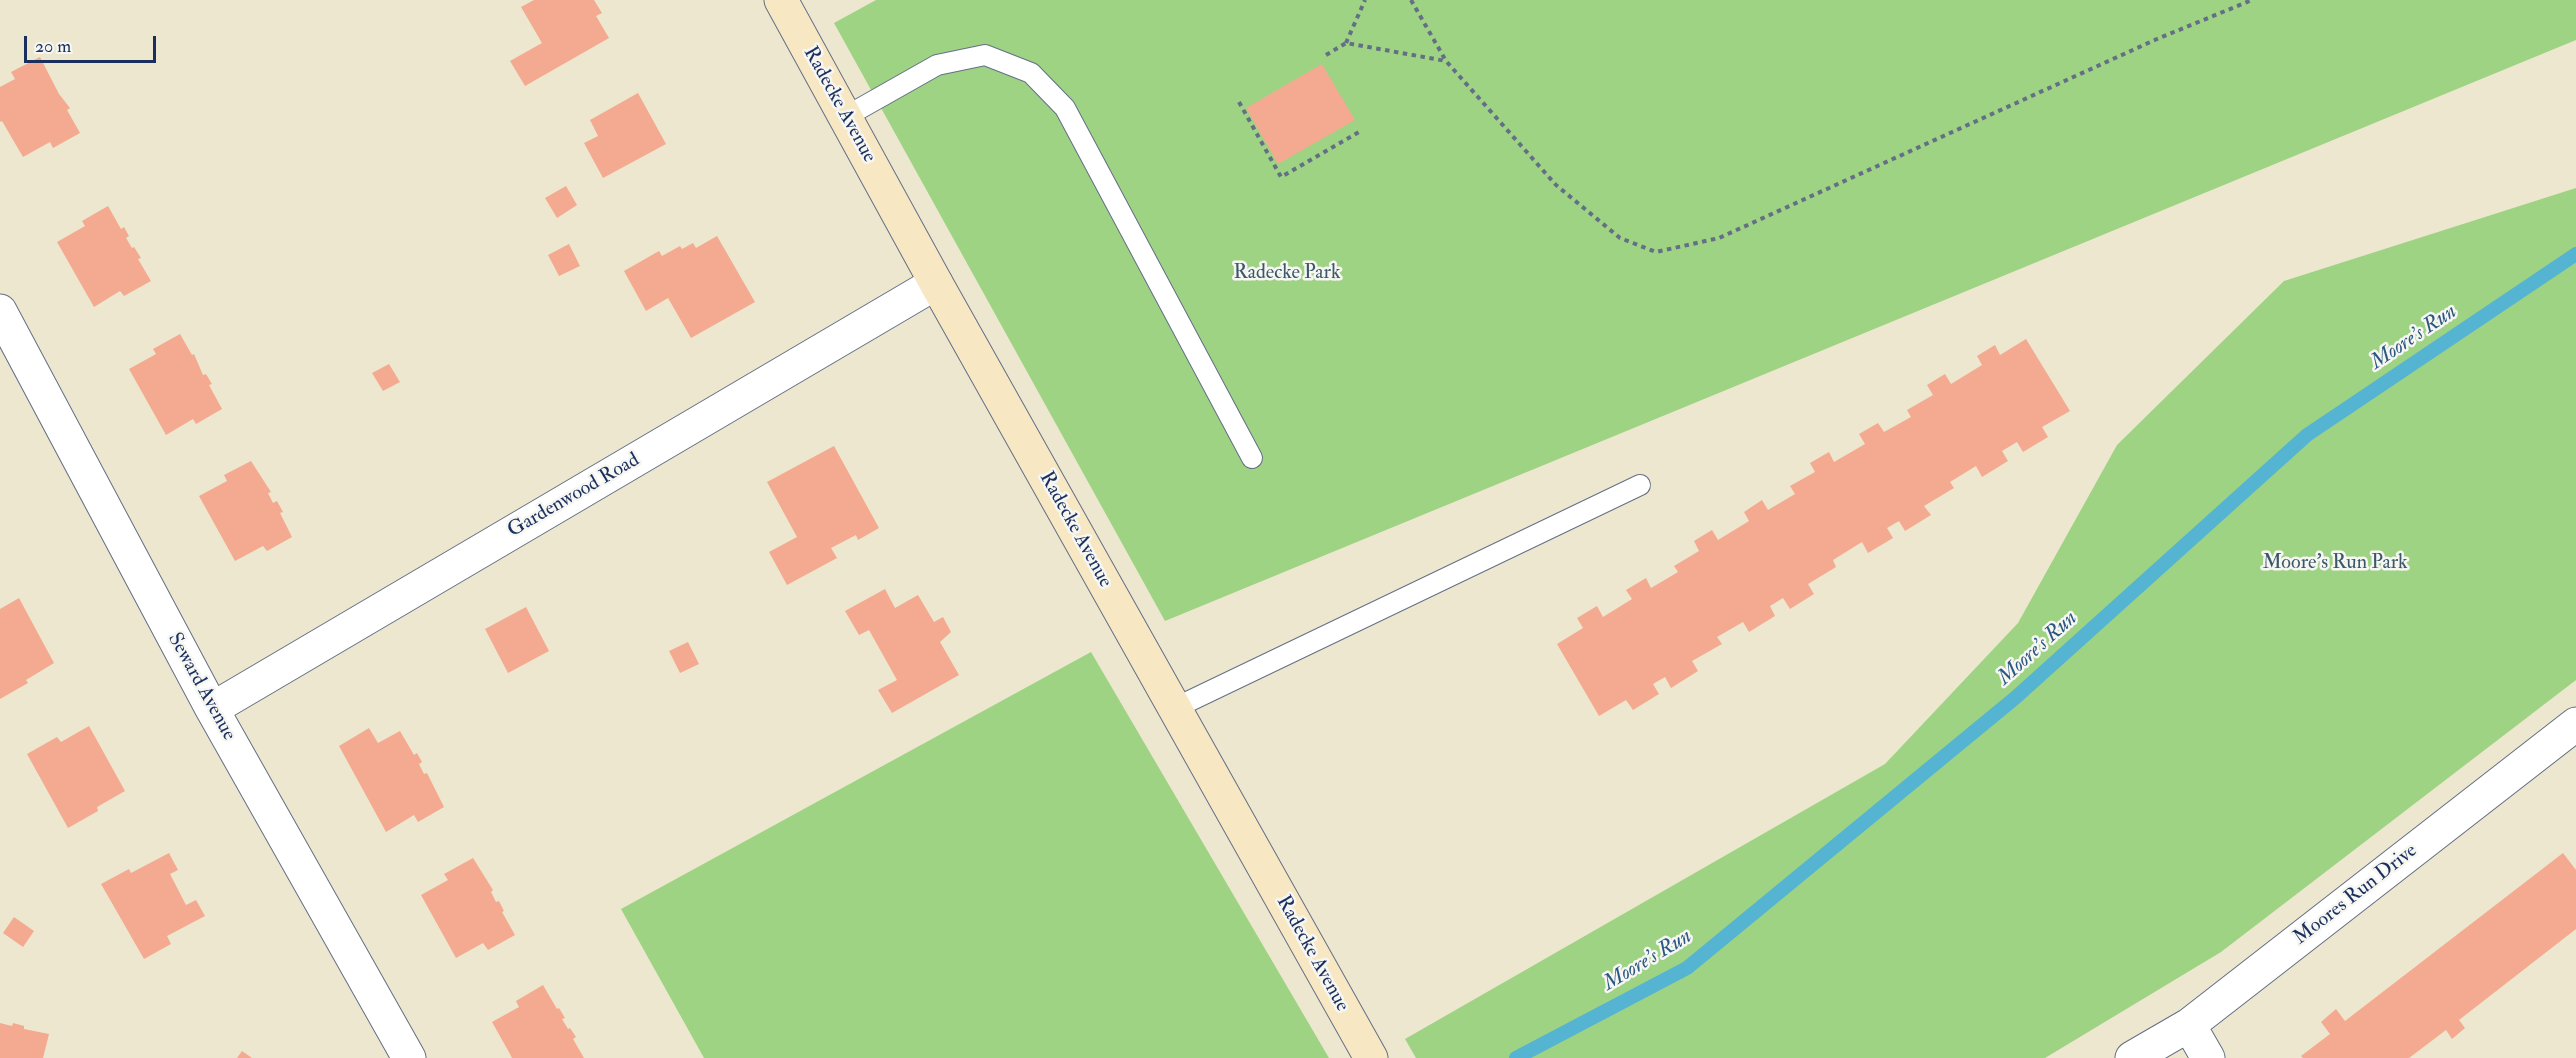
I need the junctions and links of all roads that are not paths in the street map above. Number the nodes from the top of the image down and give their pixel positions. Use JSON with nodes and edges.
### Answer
{"nodes":[{"id":1,"x":781,"y":0,"type":"edge"},
{"id":2,"x":845,"y":117,"type":"junction"},
{"id":3,"x":936,"y":283,"type":"junction"},
{"id":4,"x":0,"y":311,"type":"edge"},
{"id":5,"x":1252,"y":458,"type":"dead end"},
{"id":6,"x":1640,"y":485,"type":"dead end"},
{"id":7,"x":1174,"y":708,"type":"junction"},
{"id":8,"x":212,"y":709,"type":"junction"},
{"id":9,"x":2576,"y":724,"type":"edge"},
{"id":10,"x":2188,"y":1025,"type":"junction"},
{"id":11,"x":1368,"y":1052,"type":"edge"},
{"id":12,"x":409,"y":1058,"type":"edge"},
{"id":13,"x":2132,"y":1058,"type":"edge"},
{"id":14,"x":2208,"y":1058,"type":"edge"}],
"edges":[{"from":1,"to":2,"type":"street","name":"Radecke Avenue"},
{"from":2,"to":3,"type":"street","name":"Radecke Avenue"},
{"from":2,"to":5,"type":"lane"},
{"from":3,"to":7,"type":"street","name":"Radecke Avenue"},
{"from":3,"to":8,"type":"street","name":"Gardenwood Road"},
{"from":4,"to":8,"type":"street","name":"Seward Avenue"},
{"from":6,"to":7,"type":"lane"},
{"from":7,"to":11,"type":"street","name":"Radecke Avenue"},
{"from":8,"to":12,"type":"street","name":"Seward Avenue"},
{"from":9,"to":10,"type":"street","name":"Moores Run Drive"},
{"from":10,"to":13,"type":"street","name":"Moores Run Drive"},
{"from":10,"to":14,"type":"street"}]}
